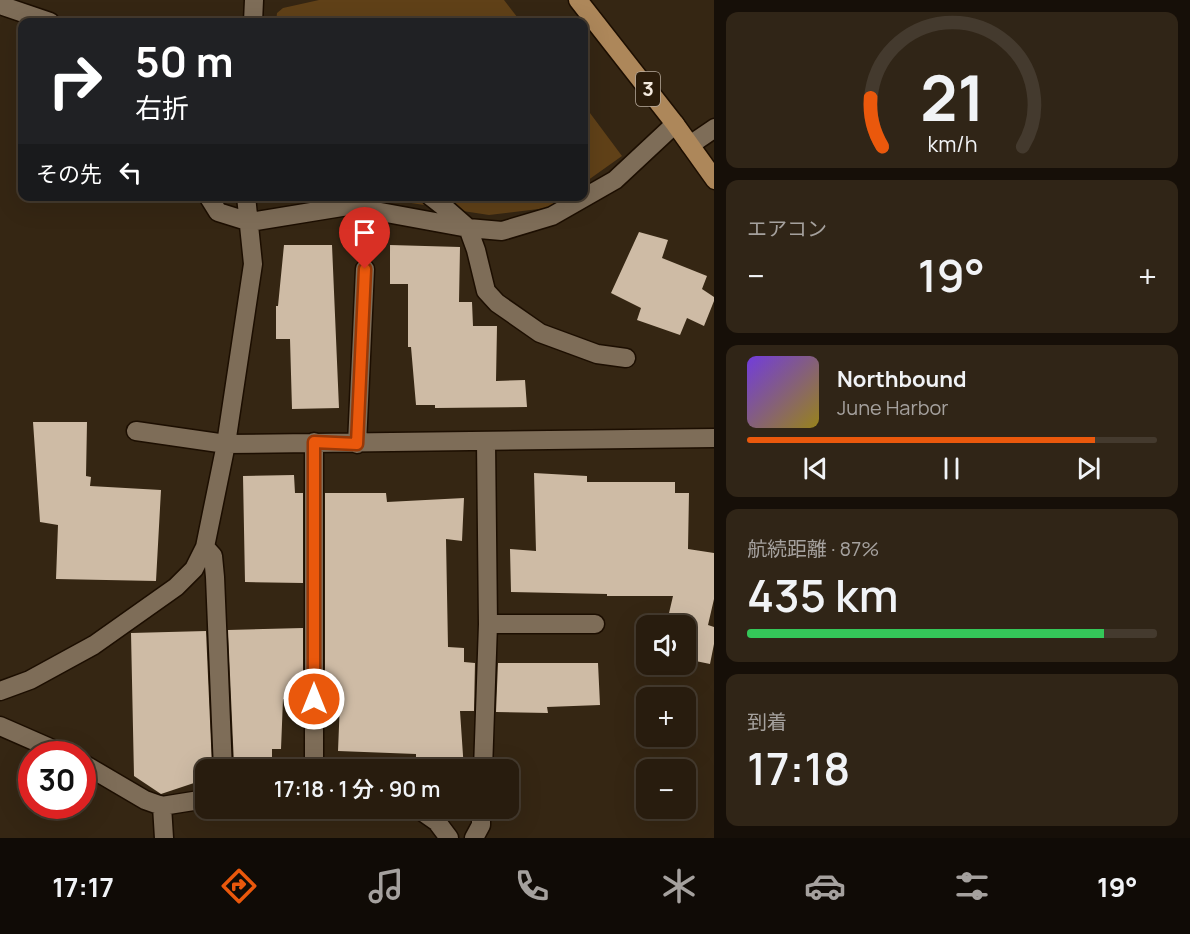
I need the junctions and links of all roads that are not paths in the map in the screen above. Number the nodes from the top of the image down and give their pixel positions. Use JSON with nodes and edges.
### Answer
{"nodes":[{"id":1,"x":254,"y":0,"type":"edge"},
{"id":2,"x":578,"y":0,"type":"edge"},
{"id":3,"x":0,"y":5,"type":"edge"},
{"id":4,"x":38,"y":18,"type":"edge"},
{"id":5,"x":253,"y":18,"type":"edge"},
{"id":6,"x":675,"y":124,"type":"junction"},
{"id":7,"x":714,"y":128,"type":"edge"},
{"id":8,"x":690,"y":145,"type":"junction"},
{"id":9,"x":714,"y":180,"type":"edge"},
{"id":10,"x":588,"y":195,"type":"edge"},
{"id":11,"x":211,"y":201,"type":"edge"},
{"id":12,"x":247,"y":201,"type":"edge"},
{"id":13,"x":436,"y":201,"type":"edge"},
{"id":14,"x":578,"y":201,"type":"edge"},
{"id":15,"x":250,"y":222,"type":"junction"},
{"id":16,"x":468,"y":228,"type":"junction"},
{"id":17,"x":365,"y":269,"type":"dead end"},
{"id":18,"x":626,"y":358,"type":"dead end"},
{"id":19,"x":136,"y":431,"type":"dead end"},
{"id":20,"x":714,"y":438,"type":"edge"},
{"id":21,"x":314,"y":442,"type":"junction"},
{"id":22,"x":486,"y":442,"type":"junction"},
{"id":23,"x":226,"y":444,"type":"junction"},
{"id":24,"x":357,"y":444,"type":"junction"},
{"id":25,"x":205,"y":547,"type":"junction"},
{"id":26,"x":488,"y":624,"type":"junction"},
{"id":27,"x":595,"y":624,"type":"dead end"},
{"id":28,"x":0,"y":691,"type":"edge"},
{"id":29,"x":0,"y":726,"type":"edge"},
{"id":30,"x":34,"y":741,"type":"edge"},
{"id":31,"x":223,"y":759,"type":"edge"},
{"id":32,"x":314,"y":759,"type":"edge"},
{"id":33,"x":483,"y":759,"type":"edge"},
{"id":34,"x":96,"y":771,"type":"edge"},
{"id":35,"x":195,"y":801,"type":"edge"},
{"id":36,"x":162,"y":806,"type":"junction"},
{"id":37,"x":433,"y":819,"type":"edge"},
{"id":38,"x":481,"y":819,"type":"edge"},
{"id":39,"x":164,"y":838,"type":"edge"},
{"id":40,"x":449,"y":838,"type":"edge"},
{"id":41,"x":474,"y":838,"type":"edge"}],
"edges":[{"from":1,"to":5,"type":"street"},
{"from":2,"to":6,"type":"main road","number":"3"},
{"from":3,"to":4,"type":"street"},
{"from":6,"to":8,"type":"main road","number":"3"},
{"from":6,"to":10,"type":"street"},
{"from":7,"to":8,"type":"street"},
{"from":8,"to":9,"type":"main road","number":"3"},
{"from":11,"to":15,"type":"street"},
{"from":12,"to":15,"type":"street"},
{"from":13,"to":16,"type":"street"},
{"from":14,"to":16,"type":"street"},
{"from":15,"to":16,"type":"street"},
{"from":15,"to":23,"type":"street"},
{"from":16,"to":18,"type":"street"},
{"from":17,"to":24,"type":"street"},
{"from":19,"to":23,"type":"street"},
{"from":20,"to":22,"type":"street"},
{"from":21,"to":23,"type":"street"},
{"from":21,"to":24,"type":"street"},
{"from":21,"to":32,"type":"street"},
{"from":22,"to":24,"type":"street"},
{"from":22,"to":26,"type":"street"},
{"from":23,"to":25,"type":"street"},
{"from":25,"to":28,"type":"street"},
{"from":25,"to":31,"type":"street"},
{"from":26,"to":27,"type":"street"},
{"from":26,"to":33,"type":"street"},
{"from":29,"to":30,"type":"street"},
{"from":34,"to":36,"type":"street"},
{"from":35,"to":36,"type":"street"},
{"from":36,"to":39,"type":"street"},
{"from":37,"to":40,"type":"street"},
{"from":38,"to":41,"type":"street"}]}
